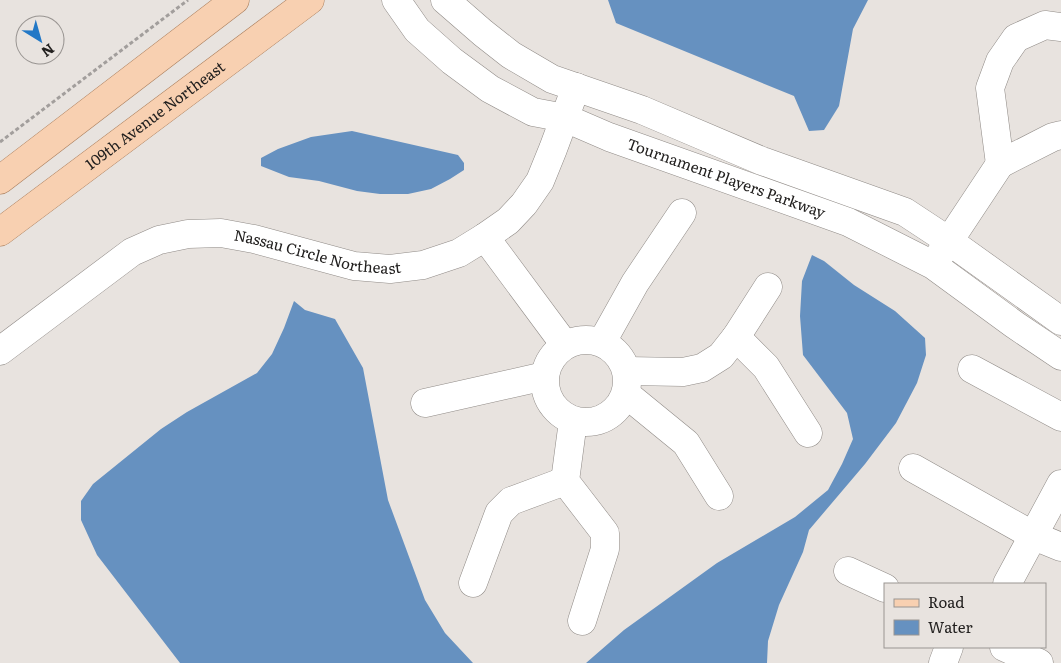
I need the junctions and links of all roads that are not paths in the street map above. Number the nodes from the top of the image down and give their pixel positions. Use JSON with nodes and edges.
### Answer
{"nodes":[{"id":1,"x":235,"y":0,"type":"edge"},
{"id":2,"x":310,"y":0,"type":"edge"},
{"id":3,"x":396,"y":0,"type":"edge"},
{"id":4,"x":446,"y":0,"type":"edge"},
{"id":5,"x":1061,"y":27,"type":"edge"},
{"id":6,"x":576,"y":88,"type":"junction"},
{"id":7,"x":565,"y":118,"type":"junction"},
{"id":8,"x":1061,"y":134,"type":"edge"},
{"id":9,"x":1000,"y":164,"type":"junction"},
{"id":10,"x":0,"y":180,"type":"edge"},
{"id":11,"x":682,"y":213,"type":"dead end"},
{"id":12,"x":0,"y":232,"type":"edge"},
{"id":13,"x":485,"y":237,"type":"junction"},
{"id":14,"x":949,"y":241,"type":"junction"},
{"id":15,"x":933,"y":265,"type":"junction"},
{"id":16,"x":768,"y":287,"type":"dead end"},
{"id":17,"x":1061,"y":321,"type":"edge"},
{"id":18,"x":736,"y":337,"type":"junction"},
{"id":19,"x":602,"y":342,"type":"junction"},
{"id":20,"x":565,"y":345,"type":"junction"},
{"id":21,"x":0,"y":351,"type":"edge"},
{"id":22,"x":1061,"y":356,"type":"edge"},
{"id":23,"x":972,"y":369,"type":"dead end"},
{"id":24,"x":545,"y":376,"type":"junction"},
{"id":25,"x":627,"y":383,"type":"junction"},
{"id":26,"x":425,"y":404,"type":"dead end"},
{"id":27,"x":1061,"y":417,"type":"edge"},
{"id":28,"x":573,"y":421,"type":"junction"},
{"id":29,"x":808,"y":433,"type":"dead end"},
{"id":30,"x":912,"y":468,"type":"dead end"},
{"id":31,"x":565,"y":480,"type":"junction"},
{"id":32,"x":1061,"y":484,"type":"edge"},
{"id":33,"x":719,"y":496,"type":"dead end"},
{"id":34,"x":1034,"y":536,"type":"junction"},
{"id":35,"x":1061,"y":547,"type":"edge"},
{"id":36,"x":848,"y":571,"type":"dead end"},
{"id":37,"x":473,"y":583,"type":"dead end"},
{"id":38,"x":1008,"y":583,"type":"edge"},
{"id":39,"x":884,"y":588,"type":"edge"},
{"id":40,"x":582,"y":621,"type":"dead end"},
{"id":41,"x":949,"y":648,"type":"edge"},
{"id":42,"x":1000,"y":648,"type":"edge"},
{"id":43,"x":1006,"y":648,"type":"edge"},
{"id":44,"x":942,"y":663,"type":"edge"},
{"id":45,"x":996,"y":663,"type":"edge"},
{"id":46,"x":1039,"y":663,"type":"edge"}],
"edges":[{"from":1,"to":10,"type":"main road"},
{"from":2,"to":12,"type":"main road","name":"109th Avenue Northeast"},
{"from":3,"to":7,"type":"street","name":"Tournament Players Parkway"},
{"from":4,"to":6,"type":"street","name":"Tournament Players Parkway"},
{"from":5,"to":9,"type":"street"},
{"from":6,"to":7,"type":"street","name":"Nassau Circle Northeast"},
{"from":6,"to":14,"type":"street","name":"Tournament Players Parkway"},
{"from":7,"to":13,"type":"street","name":"Nassau Circle Northeast"},
{"from":7,"to":15,"type":"street","name":"Tournament Players Parkway"},
{"from":8,"to":9,"type":"street"},
{"from":9,"to":14,"type":"street"},
{"from":11,"to":19,"type":"street"},
{"from":13,"to":20,"type":"street"},
{"from":13,"to":21,"type":"street","name":"Nassau Circle Northeast"},
{"from":14,"to":15,"type":"street"},
{"from":14,"to":17,"type":"street","name":"Tournament Players Parkway"},
{"from":15,"to":22,"type":"street","name":"Tournament Players Parkway"},
{"from":16,"to":18,"type":"street"},
{"from":18,"to":25,"type":"street"},
{"from":18,"to":29,"type":"street"},
{"from":19,"to":20,"type":"street"},
{"from":19,"to":25,"type":"street"},
{"from":20,"to":24,"type":"street"},
{"from":23,"to":27,"type":"street"},
{"from":24,"to":26,"type":"street"},
{"from":24,"to":28,"type":"street"},
{"from":25,"to":28,"type":"street"},
{"from":25,"to":33,"type":"street"},
{"from":28,"to":31,"type":"street"},
{"from":30,"to":34,"type":"street"},
{"from":31,"to":37,"type":"street"},
{"from":31,"to":40,"type":"street"},
{"from":32,"to":34,"type":"street"},
{"from":34,"to":35,"type":"street"},
{"from":34,"to":38,"type":"street"},
{"from":36,"to":39,"type":"street"},
{"from":41,"to":44,"type":"street"},
{"from":42,"to":45,"type":"street"},
{"from":43,"to":46,"type":"street"}]}
